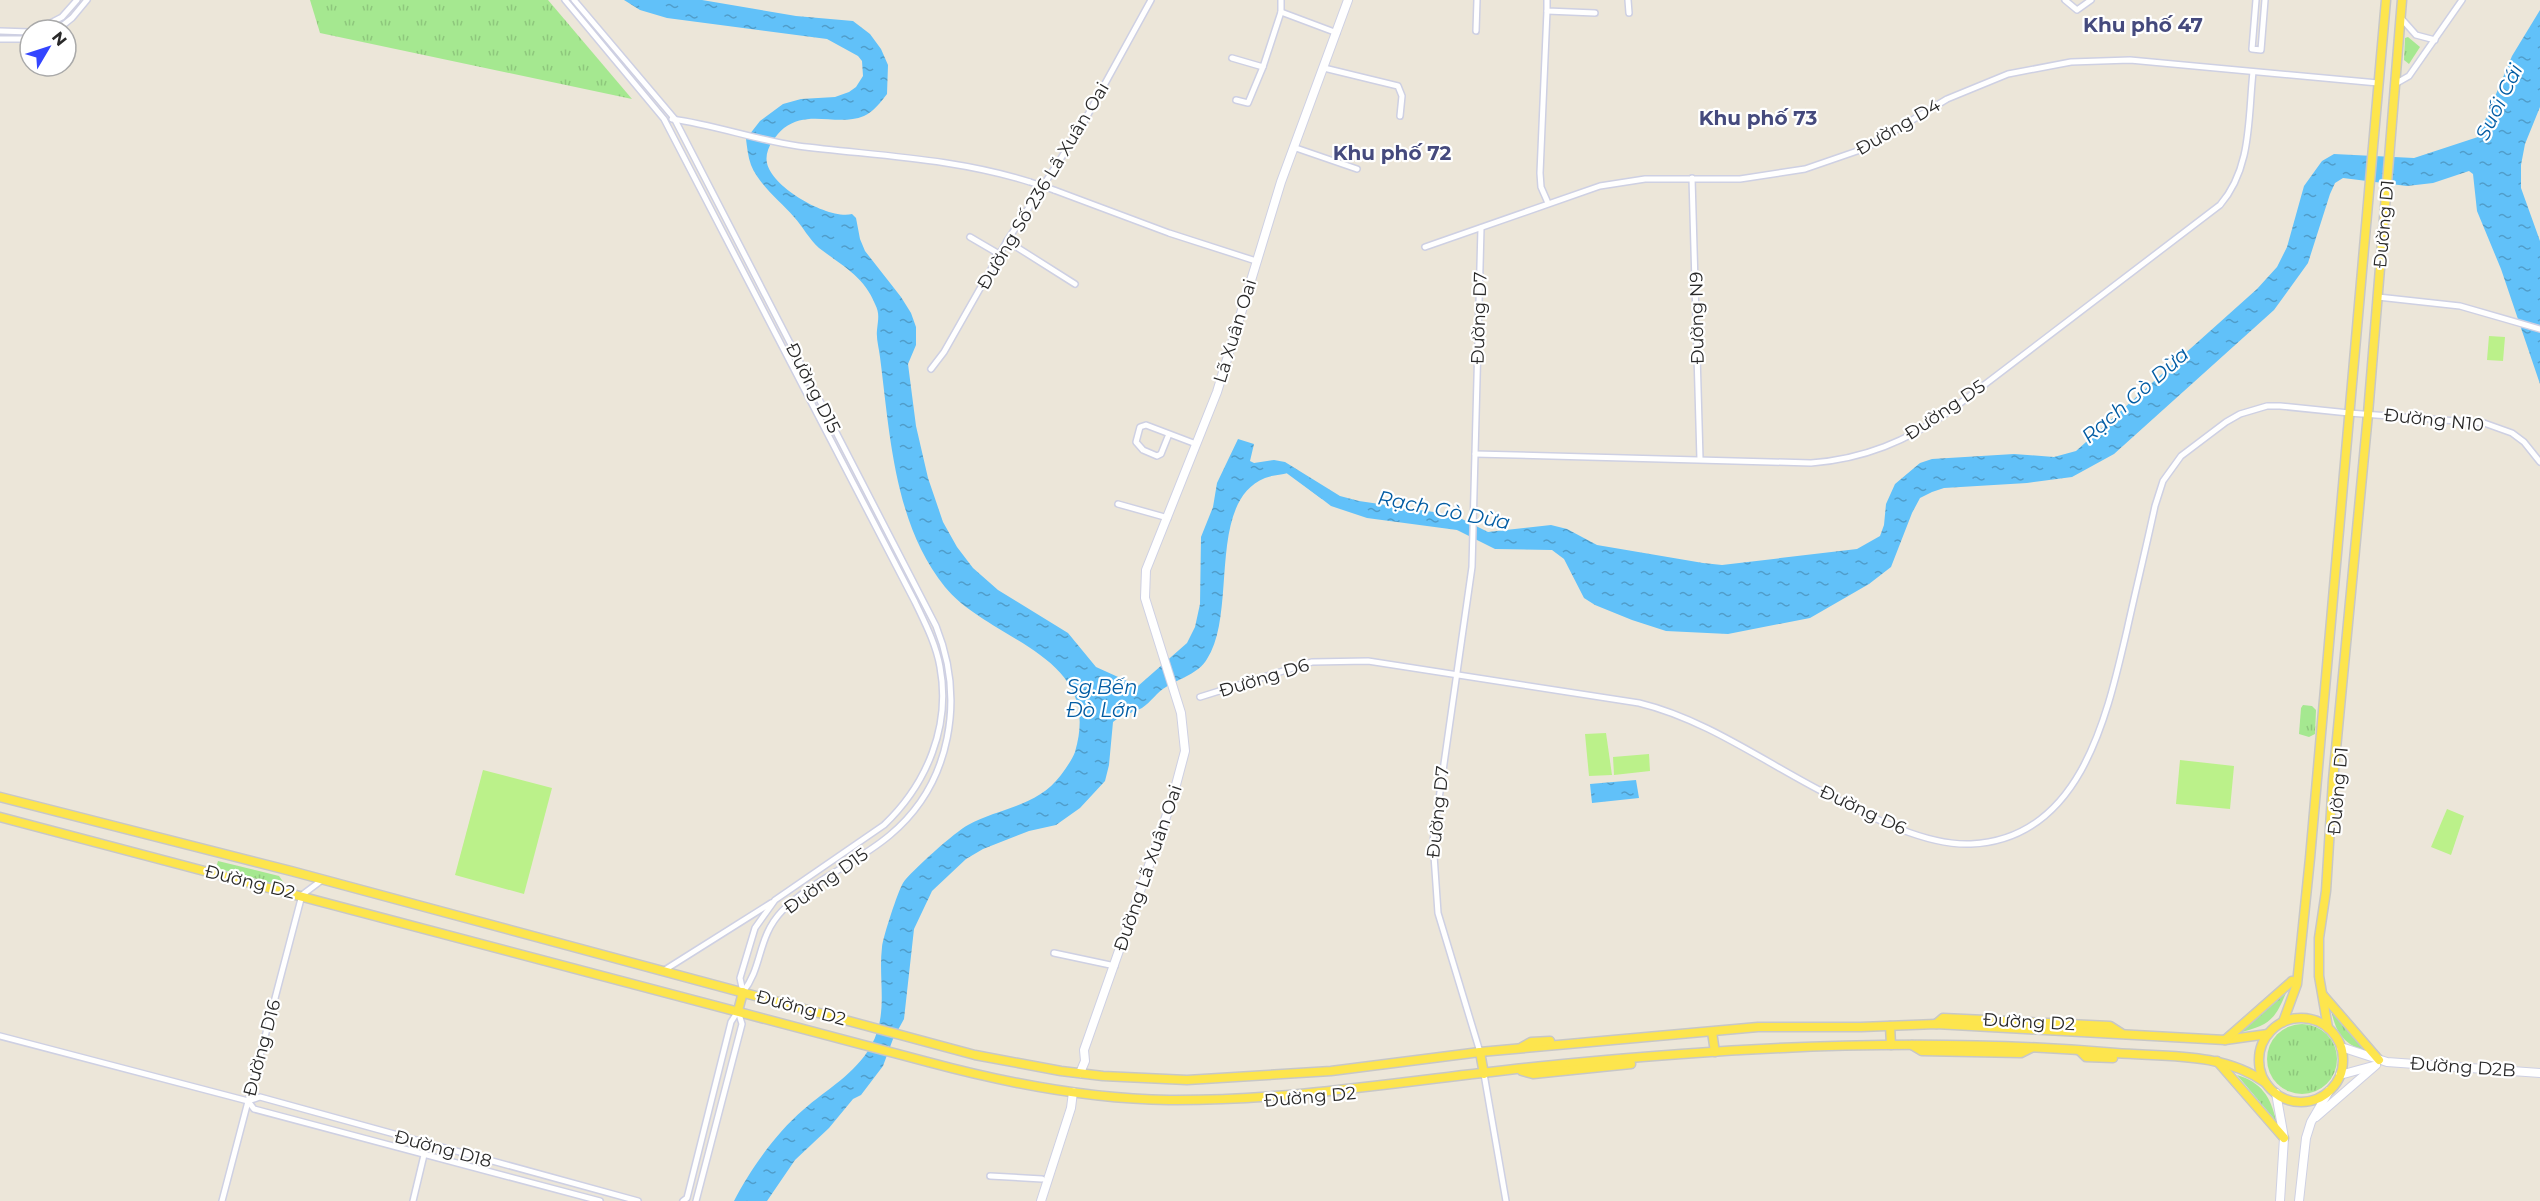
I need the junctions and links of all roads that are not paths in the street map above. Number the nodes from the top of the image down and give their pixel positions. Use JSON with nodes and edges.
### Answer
{"nodes":[{"id":1,"x":78,"y":0,"type":"edge"},
{"id":2,"x":87,"y":0,"type":"edge"},
{"id":3,"x":565,"y":0,"type":"edge"},
{"id":4,"x":574,"y":0,"type":"edge"},
{"id":5,"x":1152,"y":0,"type":"edge"},
{"id":6,"x":1281,"y":0,"type":"edge"},
{"id":7,"x":1348,"y":0,"type":"edge"},
{"id":8,"x":1477,"y":0,"type":"edge"},
{"id":9,"x":1547,"y":0,"type":"edge"},
{"id":10,"x":1628,"y":0,"type":"edge"},
{"id":11,"x":2065,"y":0,"type":"edge"},
{"id":12,"x":2091,"y":0,"type":"edge"},
{"id":13,"x":2256,"y":0,"type":"edge"},
{"id":14,"x":2265,"y":0,"type":"edge"},
{"id":15,"x":2386,"y":0,"type":"edge"},
{"id":16,"x":2402,"y":0,"type":"edge"},
{"id":17,"x":2462,"y":0,"type":"edge"},
{"id":18,"x":1547,"y":11,"type":"junction"},
{"id":19,"x":1281,"y":12,"type":"junction"},
{"id":20,"x":1595,"y":13,"type":"dead end"},
{"id":21,"x":1629,"y":14,"type":"dead end"},
{"id":22,"x":2400,"y":17,"type":"junction"},
{"id":23,"x":60,"y":18,"type":"edge"},
{"id":24,"x":72,"y":18,"type":"edge"},
{"id":25,"x":0,"y":31,"type":"edge"},
{"id":26,"x":1476,"y":31,"type":"dead end"},
{"id":27,"x":18,"y":32,"type":"edge"},
{"id":28,"x":1337,"y":33,"type":"junction"},
{"id":29,"x":0,"y":39,"type":"edge"},
{"id":30,"x":18,"y":39,"type":"edge"},
{"id":31,"x":2435,"y":40,"type":"junction"},
{"id":32,"x":1232,"y":58,"type":"dead end"},
{"id":33,"x":1263,"y":67,"type":"junction"},
{"id":34,"x":1324,"y":68,"type":"junction"},
{"id":35,"x":2253,"y":72,"type":"junction"},
{"id":36,"x":2378,"y":83,"type":"junction"},
{"id":37,"x":2395,"y":84,"type":"junction"},
{"id":38,"x":1236,"y":100,"type":"dead end"},
{"id":39,"x":1400,"y":116,"type":"dead end"},
{"id":40,"x":674,"y":118,"type":"junction"},
{"id":41,"x":664,"y":119,"type":"junction"},
{"id":42,"x":1293,"y":147,"type":"junction"},
{"id":43,"x":1358,"y":169,"type":"dead end"},
{"id":44,"x":1692,"y":178,"type":"junction"},
{"id":45,"x":1548,"y":203,"type":"junction"},
{"id":46,"x":1481,"y":228,"type":"junction"},
{"id":47,"x":970,"y":237,"type":"dead end"},
{"id":48,"x":1007,"y":241,"type":"junction"},
{"id":49,"x":1425,"y":246,"type":"dead end"},
{"id":50,"x":999,"y":254,"type":"junction"},
{"id":51,"x":1256,"y":261,"type":"junction"},
{"id":52,"x":1076,"y":284,"type":"dead end"},
{"id":53,"x":2378,"y":297,"type":"junction"},
{"id":54,"x":2540,"y":329,"type":"edge"},
{"id":55,"x":931,"y":369,"type":"dead end"},
{"id":56,"x":816,"y":394,"type":"junction"},
{"id":57,"x":808,"y":398,"type":"junction"},
{"id":58,"x":2349,"y":413,"type":"junction"},
{"id":59,"x":2368,"y":414,"type":"junction"},
{"id":60,"x":1169,"y":434,"type":"junction"},
{"id":61,"x":1196,"y":444,"type":"junction"},
{"id":62,"x":1475,"y":454,"type":"junction"},
{"id":63,"x":1700,"y":459,"type":"junction"},
{"id":64,"x":2540,"y":462,"type":"edge"},
{"id":65,"x":1118,"y":504,"type":"dead end"},
{"id":66,"x":1168,"y":518,"type":"junction"},
{"id":67,"x":2328,"y":656,"type":"junction"},
{"id":68,"x":2344,"y":657,"type":"junction"},
{"id":69,"x":1164,"y":661,"type":"joint"},
{"id":70,"x":1455,"y":675,"type":"junction"},
{"id":71,"x":1200,"y":697,"type":"dead end"},
{"id":72,"x":0,"y":795,"type":"edge"},
{"id":73,"x":0,"y":817,"type":"edge"},
{"id":74,"x":882,"y":827,"type":"junction"},
{"id":75,"x":888,"y":836,"type":"junction"},
{"id":76,"x":2310,"y":858,"type":"junction"},
{"id":77,"x":322,"y":880,"type":"junction"},
{"id":78,"x":795,"y":885,"type":"junction"},
{"id":79,"x":802,"y":894,"type":"junction"},
{"id":80,"x":302,"y":895,"type":"junction"},
{"id":81,"x":775,"y":900,"type":"junction"},
{"id":82,"x":1054,"y":953,"type":"dead end"},
{"id":83,"x":1115,"y":966,"type":"junction"},
{"id":84,"x":663,"y":971,"type":"junction"},
{"id":85,"x":2292,"y":981,"type":"junction"},
{"id":86,"x":743,"y":992,"type":"junction"},
{"id":87,"x":2294,"y":992,"type":"junction"},
{"id":88,"x":2320,"y":992,"type":"junction"},
{"id":89,"x":738,"y":1011,"type":"junction"},
{"id":90,"x":2283,"y":1022,"type":"junction"},
{"id":91,"x":1890,"y":1026,"type":"junction"},
{"id":92,"x":2328,"y":1028,"type":"junction"},
{"id":93,"x":1712,"y":1032,"type":"junction"},
{"id":94,"x":2268,"y":1034,"type":"junction"},
{"id":95,"x":0,"y":1036,"type":"edge"},
{"id":96,"x":2225,"y":1040,"type":"junction"},
{"id":97,"x":1892,"y":1045,"type":"junction"},
{"id":98,"x":2341,"y":1047,"type":"junction"},
{"id":99,"x":1480,"y":1052,"type":"junction"},
{"id":100,"x":1714,"y":1052,"type":"junction"},
{"id":101,"x":2217,"y":1061,"type":"junction"},
{"id":102,"x":2380,"y":1063,"type":"junction"},
{"id":103,"x":1080,"y":1073,"type":"junction"},
{"id":104,"x":2540,"y":1073,"type":"edge"},
{"id":105,"x":1484,"y":1074,"type":"junction"},
{"id":106,"x":2340,"y":1075,"type":"junction"},
{"id":107,"x":2266,"y":1083,"type":"junction"},
{"id":108,"x":2329,"y":1091,"type":"junction"},
{"id":109,"x":1073,"y":1092,"type":"junction"},
{"id":110,"x":2276,"y":1093,"type":"junction"},
{"id":111,"x":248,"y":1101,"type":"junction"},
{"id":112,"x":2311,"y":1122,"type":"junction"},
{"id":113,"x":2284,"y":1138,"type":"junction"},
{"id":114,"x":424,"y":1155,"type":"junction"},
{"id":115,"x":990,"y":1176,"type":"dead end"},
{"id":116,"x":1042,"y":1179,"type":"dead end"},
{"id":117,"x":222,"y":1201,"type":"edge"},
{"id":118,"x":413,"y":1201,"type":"edge"},
{"id":119,"x":600,"y":1201,"type":"edge"},
{"id":120,"x":638,"y":1201,"type":"edge"},
{"id":121,"x":683,"y":1201,"type":"edge"},
{"id":122,"x":696,"y":1201,"type":"edge"},
{"id":123,"x":1041,"y":1201,"type":"edge"},
{"id":124,"x":1506,"y":1201,"type":"edge"},
{"id":125,"x":2280,"y":1201,"type":"edge"},
{"id":126,"x":2300,"y":1201,"type":"edge"}],
"edges":[{"from":1,"to":23,"type":"street"},
{"from":2,"to":24,"type":"street"},
{"from":3,"to":41,"type":"street","name":"Đường D15"},
{"from":4,"to":40,"type":"street","name":"Đường D15"},
{"from":5,"to":48,"type":"street","name":"Đường Số 236 Lã Xuân Oai"},
{"from":6,"to":19,"type":"street"},
{"from":7,"to":28,"type":"main road","name":"Lã Xuân Oai"},
{"from":8,"to":26,"type":"street"},
{"from":9,"to":18,"type":"street"},
{"from":10,"to":21,"type":"street"},
{"from":11,"to":12,"type":"street"},
{"from":13,"to":14,"type":"street"},
{"from":15,"to":36,"type":"main road","name":"Đường D1"},
{"from":16,"to":22,"type":"main road","name":"Đường D1"},
{"from":17,"to":31,"type":"street"},
{"from":18,"to":20,"type":"street"},
{"from":18,"to":45,"type":"street"},
{"from":19,"to":28,"type":"street"},
{"from":19,"to":33,"type":"street"},
{"from":22,"to":31,"type":"street"},
{"from":22,"to":37,"type":"main road","name":"Đường D1"},
{"from":25,"to":27,"type":"street"},
{"from":28,"to":34,"type":"main road","name":"Lã Xuân Oai"},
{"from":29,"to":30,"type":"street"},
{"from":31,"to":37,"type":"street"},
{"from":32,"to":33,"type":"street"},
{"from":33,"to":38,"type":"street"},
{"from":34,"to":39,"type":"street"},
{"from":34,"to":42,"type":"main road","name":"Lã Xuân Oai"},
{"from":35,"to":36,"type":"street","name":"Đường D4"},
{"from":35,"to":44,"type":"street","name":"Đường D4"},
{"from":35,"to":63,"type":"street","name":"Đường D5"},
{"from":36,"to":58,"type":"main road","name":"Đường D1"},
{"from":37,"to":53,"type":"main road","name":"Đường D1"},
{"from":40,"to":41,"type":"street"},
{"from":40,"to":51,"type":"street","bridge":true},
{"from":40,"to":56,"type":"street","name":"Đường D15"},
{"from":41,"to":57,"type":"street","name":"Đường D15"},
{"from":42,"to":43,"type":"street"},
{"from":42,"to":51,"type":"main road","name":"Lã Xuân Oai"},
{"from":44,"to":45,"type":"street","name":"Đường D4"},
{"from":44,"to":63,"type":"street","name":"Đường N9"},
{"from":45,"to":46,"type":"street","name":"Đường D4"},
{"from":46,"to":49,"type":"street","name":"Đường D4"},
{"from":46,"to":62,"type":"street","name":"Đường D7"},
{"from":47,"to":50,"type":"street"},
{"from":48,"to":50,"type":"street","name":"Đường Số 236 Lã Xuân Oai"},
{"from":48,"to":52,"type":"street"},
{"from":50,"to":55,"type":"street","name":"Đường Số 236 Lã Xuân Oai"},
{"from":51,"to":61,"type":"main road","name":"Lã Xuân Oai"},
{"from":53,"to":54,"type":"street"},
{"from":53,"to":59,"type":"main road","name":"Đường D1"},
{"from":56,"to":57,"type":"street"},
{"from":56,"to":75,"type":"street","name":"Đường D15"},
{"from":57,"to":74,"type":"street","name":"Đường D15"},
{"from":58,"to":59,"type":"street","name":"Đường N10"},
{"from":58,"to":67,"type":"main road","name":"Đường D1"},
{"from":58,"to":70,"type":"street","name":"Đường D6"},
{"from":59,"to":64,"type":"street","name":"Đường N10"},
{"from":59,"to":68,"type":"main road","name":"Đường D1"},
{"from":60,"to":60,"type":"street"},
{"from":60,"to":61,"type":"street"},
{"from":61,"to":66,"type":"main road","name":"Lã Xuân Oai"},
{"from":62,"to":63,"type":"street","name":"Đường D5"},
{"from":62,"to":70,"type":"street","name":"Đường D7"},
{"from":65,"to":66,"type":"street"},
{"from":66,"to":69,"type":"main road","name":"Lã Xuân Oai"},
{"from":67,"to":68,"type":"main road"},
{"from":67,"to":76,"type":"main road","name":"Đường D1"},
{"from":68,"to":88,"type":"main road","name":"Đường D1"},
{"from":69,"to":83,"type":"main road","name":"Đường Lã Xuân Oai"},
{"from":70,"to":71,"type":"street","name":"Đường D6"},
{"from":70,"to":99,"type":"street","name":"Đường D7"},
{"from":72,"to":77,"type":"main road","name":"Đường D2"},
{"from":73,"to":80,"type":"main road","name":"Đường D2"},
{"from":74,"to":75,"type":"street"},
{"from":74,"to":78,"type":"street","name":"Đường D15"},
{"from":75,"to":79,"type":"street","name":"Đường D15"},
{"from":76,"to":85,"type":"main road","name":"Đường D1"},
{"from":76,"to":87,"type":"main road","name":"Đường D1"},
{"from":77,"to":80,"type":"street"},
{"from":77,"to":84,"type":"main road","name":"Đường D2"},
{"from":78,"to":79,"type":"street"},
{"from":78,"to":81,"type":"street","name":"Đường D15"},
{"from":79,"to":86,"type":"street","name":"Đường D15"},
{"from":80,"to":89,"type":"main road","name":"Đường D2"},
{"from":80,"to":111,"type":"street","name":"Đường D16"},
{"from":81,"to":84,"type":"street"},
{"from":81,"to":86,"type":"street","name":"Đường D15"},
{"from":82,"to":83,"type":"street"},
{"from":83,"to":103,"type":"main road","name":"Đường Lã Xuân Oai"},
{"from":84,"to":86,"type":"main road","name":"Đường D2"},
{"from":85,"to":87,"type":"main road"},
{"from":85,"to":96,"type":"main road"},
{"from":86,"to":89,"type":"main road"},
{"from":86,"to":103,"type":"main road","name":"Đường D2"},
{"from":87,"to":90,"type":"main road","name":"Đường D1"},
{"from":88,"to":92,"type":"main road","name":"Đường D1"},
{"from":88,"to":102,"type":"main road"},
{"from":89,"to":109,"type":"main road","name":"Đường D2"},
{"from":89,"to":121,"type":"street"},
{"from":89,"to":122,"type":"street"},
{"from":90,"to":92,"type":"main road"},
{"from":90,"to":94,"type":"main road"},
{"from":91,"to":93,"type":"main road","name":"Đường D2"},
{"from":91,"to":96,"type":"main road","name":"Đường D2"},
{"from":91,"to":97,"type":"main road"},
{"from":92,"to":98,"type":"main road"},
{"from":93,"to":99,"type":"main road","name":"Đường D2"},
{"from":93,"to":100,"type":"main road"},
{"from":94,"to":96,"type":"main road","name":"Đường D2"},
{"from":94,"to":107,"type":"main road"},
{"from":95,"to":111,"type":"street","name":"Đường D18"},
{"from":97,"to":100,"type":"main road","name":"Đường D2"},
{"from":97,"to":101,"type":"main road","name":"Đường D2"},
{"from":98,"to":102,"type":"main road","name":"Đường D2B"},
{"from":98,"to":106,"type":"main road"},
{"from":99,"to":103,"type":"main road","name":"Đường D2"},
{"from":99,"to":105,"type":"main road"},
{"from":100,"to":105,"type":"main road","name":"Đường D2"},
{"from":101,"to":107,"type":"main road","name":"Đường D2"},
{"from":101,"to":113,"type":"main road"},
{"from":102,"to":104,"type":"main road","name":"Đường D2B"},
{"from":102,"to":106,"type":"main road","name":"Đường D2B"},
{"from":102,"to":112,"type":"main road"},
{"from":103,"to":109,"type":"main road"},
{"from":105,"to":109,"type":"main road","name":"Đường D2"},
{"from":105,"to":124,"type":"street"},
{"from":106,"to":108,"type":"main road"},
{"from":107,"to":110,"type":"main road"},
{"from":108,"to":110,"type":"main road"},
{"from":108,"to":112,"type":"main road"},
{"from":109,"to":123,"type":"main road"},
{"from":110,"to":113,"type":"main road"},
{"from":111,"to":114,"type":"street","name":"Đường D18"},
{"from":111,"to":117,"type":"street","name":"Đường D16"},
{"from":111,"to":120,"type":"street","name":"Đường D18"},
{"from":112,"to":126,"type":"main road"},
{"from":113,"to":125,"type":"main road"},
{"from":114,"to":118,"type":"street"},
{"from":114,"to":119,"type":"street","name":"Đường D18"},
{"from":115,"to":116,"type":"street"}]}
